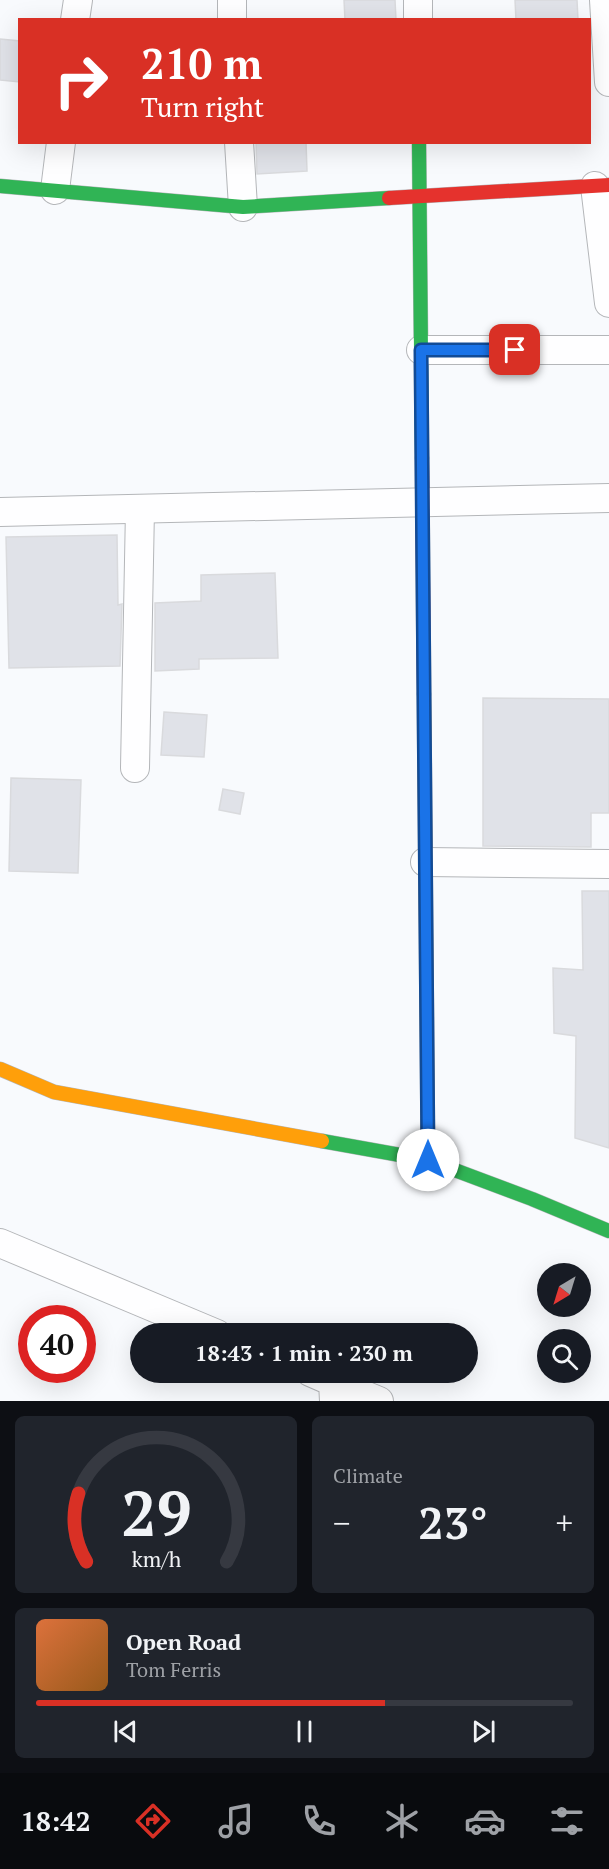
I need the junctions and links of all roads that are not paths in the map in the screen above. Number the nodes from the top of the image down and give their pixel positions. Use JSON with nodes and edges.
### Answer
{"nodes":[{"id":1,"x":78,"y":0,"type":"edge"},
{"id":2,"x":232,"y":0,"type":"edge"},
{"id":3,"x":418,"y":0,"type":"edge"},
{"id":4,"x":604,"y":0,"type":"edge"},
{"id":5,"x":75,"y":18,"type":"edge"},
{"id":6,"x":232,"y":18,"type":"edge"},
{"id":7,"x":418,"y":18,"type":"edge"},
{"id":8,"x":609,"y":81,"type":"edge"},
{"id":9,"x":61,"y":144,"type":"edge"},
{"id":10,"x":239,"y":144,"type":"edge"},
{"id":11,"x":419,"y":144,"type":"edge"},
{"id":12,"x":602,"y":185,"type":"edge"},
{"id":13,"x":0,"y":186,"type":"edge"},
{"id":14,"x":55,"y":190,"type":"junction"},
{"id":15,"x":420,"y":195,"type":"junction"},
{"id":16,"x":243,"y":207,"type":"junction"},
{"id":17,"x":609,"y":303,"type":"edge"},
{"id":18,"x":421,"y":350,"type":"junction"},
{"id":19,"x":609,"y":350,"type":"edge"},
{"id":20,"x":609,"y":498,"type":"edge"},
{"id":21,"x":422,"y":502,"type":"junction"},
{"id":22,"x":140,"y":509,"type":"junction"},
{"id":23,"x":0,"y":512,"type":"edge"},
{"id":24,"x":135,"y":768,"type":"dead end"},
{"id":25,"x":425,"y":862,"type":"junction"},
{"id":26,"x":609,"y":864,"type":"edge"},
{"id":27,"x":0,"y":1069,"type":"edge"},
{"id":28,"x":428,"y":1160,"type":"junction"},
{"id":29,"x":609,"y":1231,"type":"edge"},
{"id":30,"x":0,"y":1243,"type":"edge"},
{"id":31,"x":191,"y":1323,"type":"edge"},
{"id":32,"x":326,"y":1385,"type":"edge"},
{"id":33,"x":379,"y":1401,"type":"edge"}],
"edges":[{"from":1,"to":5,"type":"street"},
{"from":2,"to":6,"type":"street"},
{"from":3,"to":7,"type":"street"},
{"from":4,"to":8,"type":"street"},
{"from":9,"to":14,"type":"street"},
{"from":10,"to":16,"type":"street"},
{"from":11,"to":15,"type":"street"},
{"from":12,"to":15,"type":"street"},
{"from":12,"to":17,"type":"street"},
{"from":13,"to":14,"type":"street"},
{"from":14,"to":16,"type":"street"},
{"from":15,"to":16,"type":"street"},
{"from":15,"to":18,"type":"street"},
{"from":18,"to":19,"type":"street"},
{"from":18,"to":21,"type":"street"},
{"from":20,"to":21,"type":"street"},
{"from":21,"to":22,"type":"street"},
{"from":21,"to":25,"type":"street"},
{"from":22,"to":23,"type":"street"},
{"from":22,"to":24,"type":"street"},
{"from":25,"to":26,"type":"street"},
{"from":25,"to":28,"type":"street"},
{"from":27,"to":28,"type":"street"},
{"from":28,"to":29,"type":"street"},
{"from":30,"to":31,"type":"street"},
{"from":32,"to":33,"type":"street"}]}
